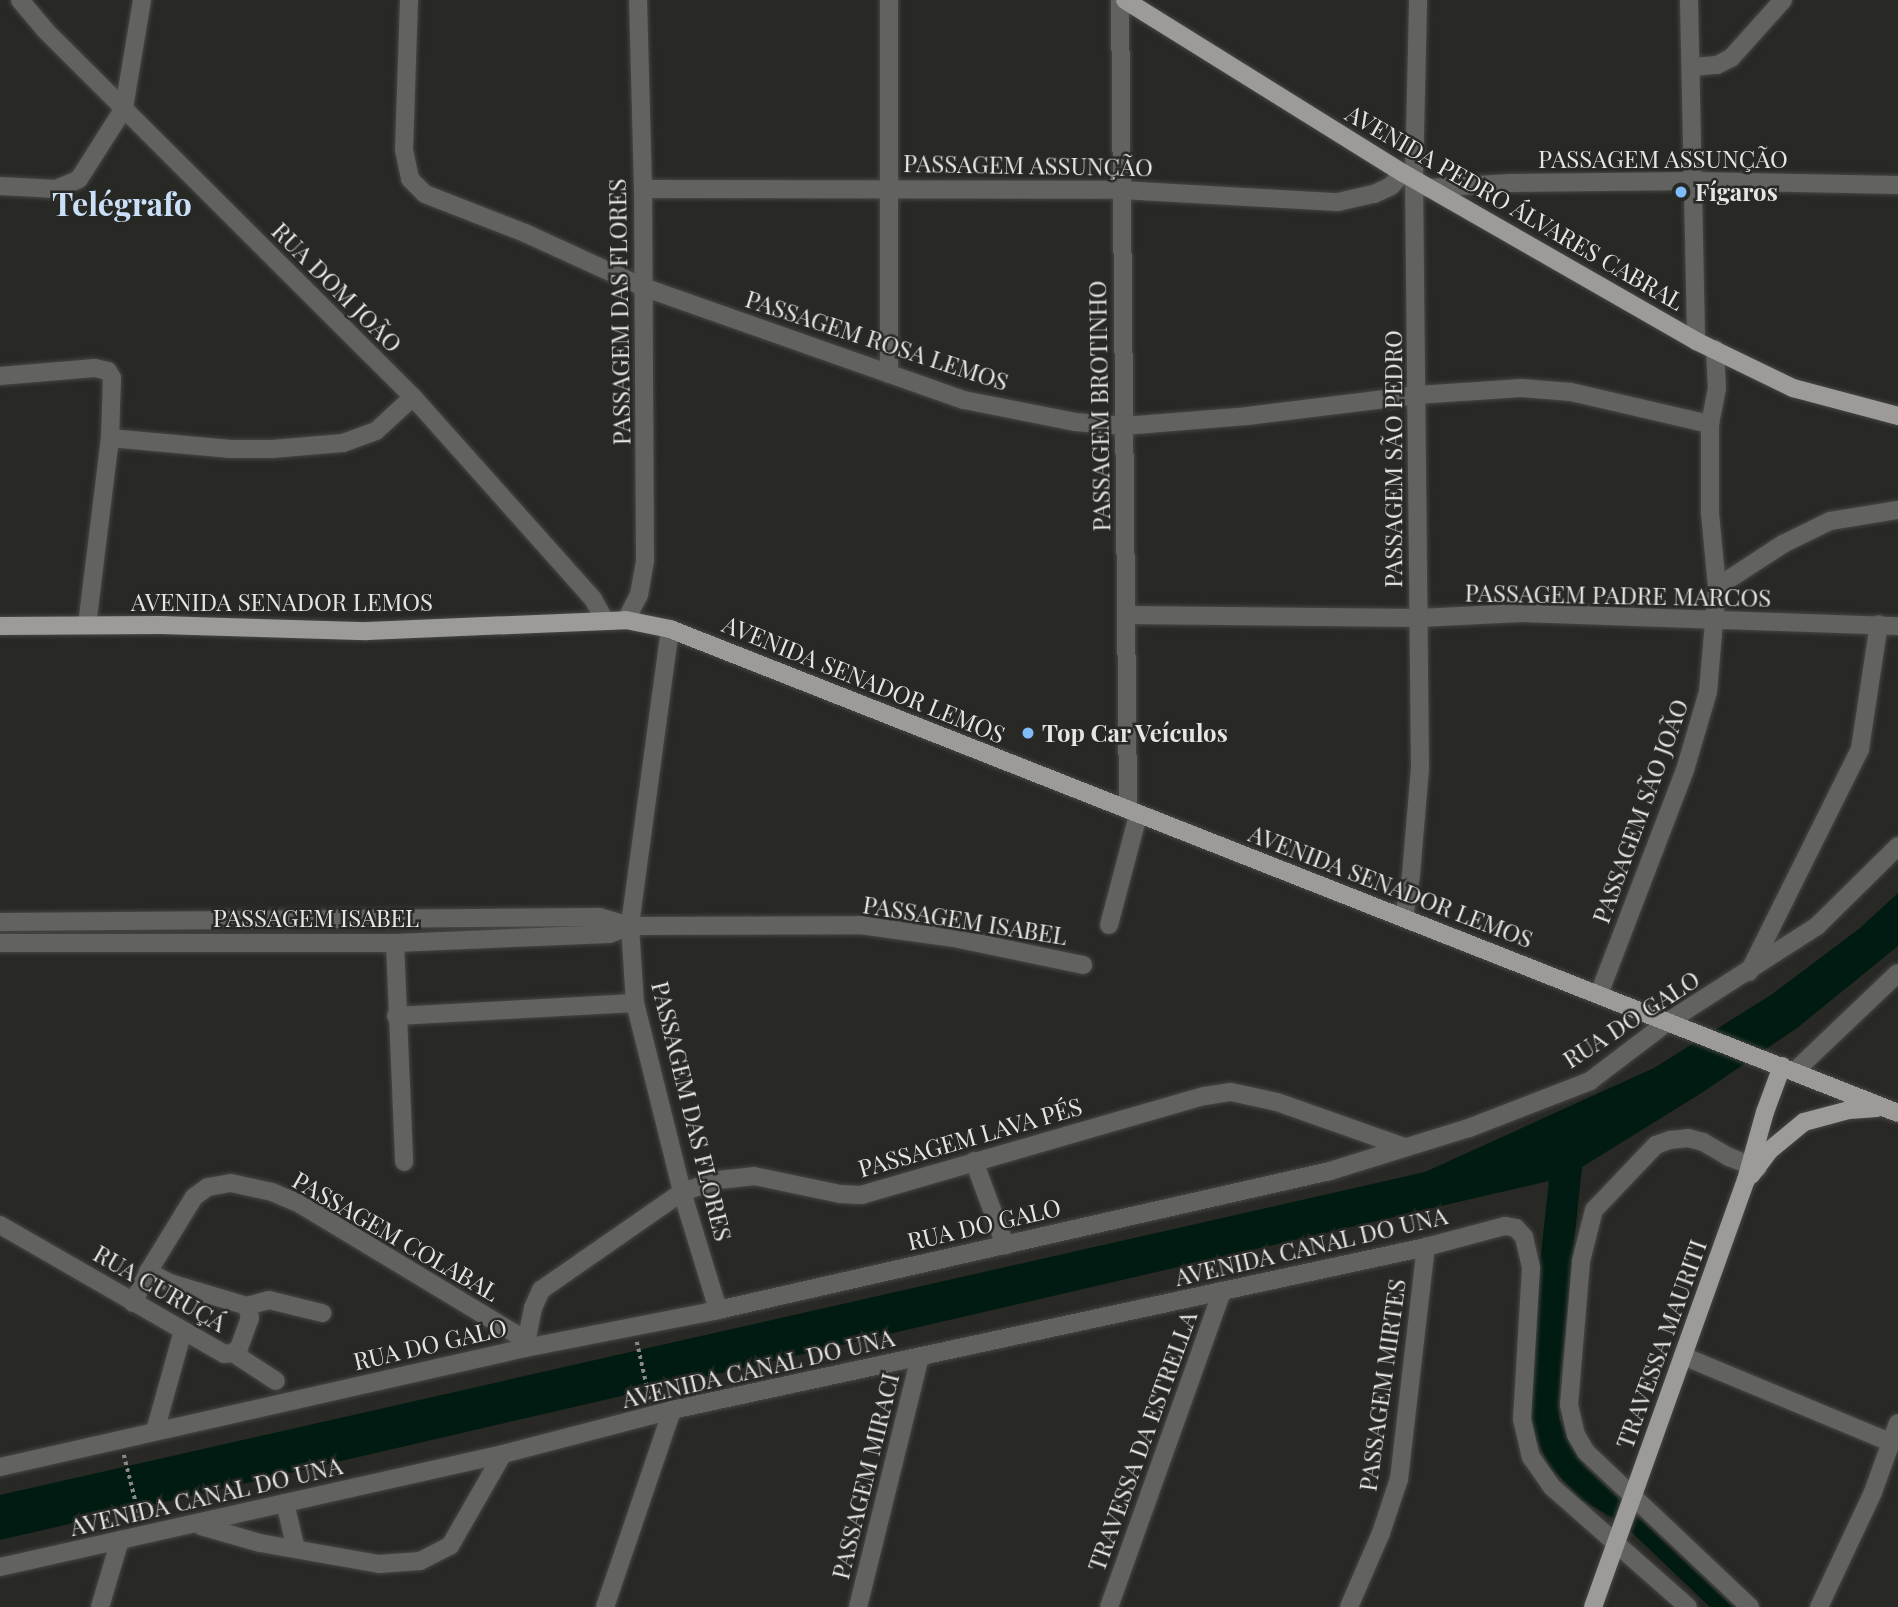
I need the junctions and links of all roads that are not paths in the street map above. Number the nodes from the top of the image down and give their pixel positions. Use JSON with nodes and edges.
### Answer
{"nodes":[{"id":1,"x":20,"y":0,"type":"edge"},
{"id":2,"x":142,"y":0,"type":"edge"},
{"id":3,"x":409,"y":0,"type":"edge"},
{"id":4,"x":638,"y":0,"type":"edge"},
{"id":5,"x":889,"y":0,"type":"edge"},
{"id":6,"x":1123,"y":0,"type":"edge"},
{"id":7,"x":1418,"y":0,"type":"edge"},
{"id":8,"x":1689,"y":0,"type":"edge"},
{"id":9,"x":1783,"y":0,"type":"edge"},
{"id":10,"x":1693,"y":67,"type":"junction"},
{"id":11,"x":124,"y":108,"type":"junction"},
{"id":12,"x":1415,"y":180,"type":"junction"},
{"id":13,"x":1694,"y":181,"type":"junction"},
{"id":14,"x":1898,"y":185,"type":"edge"},
{"id":15,"x":0,"y":186,"type":"edge"},
{"id":16,"x":643,"y":188,"type":"junction"},
{"id":17,"x":888,"y":188,"type":"junction"},
{"id":18,"x":1121,"y":190,"type":"junction"},
{"id":19,"x":643,"y":287,"type":"junction"},
{"id":20,"x":1696,"y":341,"type":"junction"},
{"id":21,"x":1715,"y":349,"type":"junction"},
{"id":22,"x":889,"y":374,"type":"junction"},
{"id":23,"x":0,"y":376,"type":"edge"},
{"id":24,"x":1418,"y":395,"type":"junction"},
{"id":25,"x":413,"y":397,"type":"junction"},
{"id":26,"x":1898,"y":416,"type":"edge"},
{"id":27,"x":1710,"y":424,"type":"junction"},
{"id":28,"x":1124,"y":426,"type":"junction"},
{"id":29,"x":110,"y":438,"type":"junction"},
{"id":30,"x":1898,"y":510,"type":"edge"},
{"id":31,"x":1717,"y":587,"type":"junction"},
{"id":32,"x":1127,"y":615,"type":"junction"},
{"id":33,"x":1419,"y":618,"type":"junction"},
{"id":34,"x":626,"y":620,"type":"junction"},
{"id":35,"x":605,"y":621,"type":"junction"},
{"id":36,"x":1716,"y":622,"type":"junction"},
{"id":37,"x":1880,"y":624,"type":"junction"},
{"id":38,"x":87,"y":625,"type":"junction"},
{"id":39,"x":0,"y":626,"type":"edge"},
{"id":40,"x":1898,"y":626,"type":"edge"},
{"id":41,"x":670,"y":629,"type":"junction"},
{"id":42,"x":1133,"y":813,"type":"junction"},
{"id":43,"x":1898,"y":846,"type":"edge"},
{"id":44,"x":1404,"y":917,"type":"junction"},
{"id":45,"x":0,"y":922,"type":"edge"},
{"id":46,"x":1108,"y":925,"type":"dead end"},
{"id":47,"x":630,"y":926,"type":"junction"},
{"id":48,"x":0,"y":943,"type":"edge"},
{"id":49,"x":395,"y":943,"type":"junction"},
{"id":50,"x":1083,"y":965,"type":"dead end"},
{"id":51,"x":1749,"y":972,"type":"junction"},
{"id":52,"x":1898,"y":973,"type":"edge"},
{"id":53,"x":1599,"y":994,"type":"junction"},
{"id":54,"x":635,"y":1003,"type":"junction"},
{"id":55,"x":396,"y":1016,"type":"junction"},
{"id":56,"x":1669,"y":1021,"type":"junction"},
{"id":57,"x":1782,"y":1066,"type":"junction"},
{"id":58,"x":1891,"y":1110,"type":"edge"},
{"id":59,"x":1404,"y":1147,"type":"junction"},
{"id":60,"x":974,"y":1161,"type":"junction"},
{"id":61,"x":404,"y":1162,"type":"dead end"},
{"id":62,"x":1751,"y":1171,"type":"junction"},
{"id":63,"x":682,"y":1192,"type":"junction"},
{"id":64,"x":0,"y":1225,"type":"edge"},
{"id":65,"x":1005,"y":1245,"type":"junction"},
{"id":66,"x":1426,"y":1247,"type":"junction"},
{"id":67,"x":149,"y":1272,"type":"junction"},
{"id":68,"x":1222,"y":1291,"type":"junction"},
{"id":69,"x":134,"y":1303,"type":"junction"},
{"id":70,"x":247,"y":1306,"type":"junction"},
{"id":71,"x":718,"y":1310,"type":"junction"},
{"id":72,"x":322,"y":1313,"type":"dead end"},
{"id":73,"x":183,"y":1331,"type":"junction"},
{"id":74,"x":526,"y":1344,"type":"junction"},
{"id":75,"x":233,"y":1353,"type":"junction"},
{"id":76,"x":1683,"y":1356,"type":"junction"},
{"id":77,"x":920,"y":1357,"type":"junction"},
{"id":78,"x":276,"y":1381,"type":"dead end"},
{"id":79,"x":672,"y":1410,"type":"junction"},
{"id":80,"x":1898,"y":1423,"type":"edge"},
{"id":81,"x":155,"y":1431,"type":"junction"},
{"id":82,"x":1892,"y":1443,"type":"junction"},
{"id":83,"x":503,"y":1454,"type":"junction"},
{"id":84,"x":0,"y":1467,"type":"edge"},
{"id":85,"x":1632,"y":1497,"type":"junction"},
{"id":86,"x":285,"y":1503,"type":"junction"},
{"id":87,"x":198,"y":1525,"type":"junction"},
{"id":88,"x":120,"y":1540,"type":"junction"},
{"id":89,"x":1616,"y":1541,"type":"junction"},
{"id":90,"x":296,"y":1549,"type":"junction"},
{"id":91,"x":0,"y":1567,"type":"edge"},
{"id":92,"x":100,"y":1607,"type":"edge"},
{"id":93,"x":605,"y":1607,"type":"edge"},
{"id":94,"x":859,"y":1607,"type":"edge"},
{"id":95,"x":1109,"y":1607,"type":"edge"},
{"id":96,"x":1349,"y":1607,"type":"edge"},
{"id":97,"x":1593,"y":1607,"type":"edge"},
{"id":98,"x":1688,"y":1607,"type":"edge"},
{"id":99,"x":1750,"y":1607,"type":"edge"},
{"id":100,"x":1819,"y":1607,"type":"edge"}],
"edges":[{"from":1,"to":11,"type":"street","name":"RUA DOM JOÃO"},
{"from":2,"to":11,"type":"street"},
{"from":3,"to":19,"type":"street","name":"PASSAGEM ROSA LEMOS"},
{"from":4,"to":16,"type":"street","name":"PASSAGEM DAS FLORES"},
{"from":5,"to":17,"type":"street"},
{"from":6,"to":12,"type":"main road","name":"AVENIDA PEDRO ÁLVARES CABRAL"},
{"from":6,"to":18,"type":"street","name":"PASSAGEM BROTINHO"},
{"from":7,"to":12,"type":"street","name":"PASSAGEM SÃO PEDRO"},
{"from":8,"to":10,"type":"street"},
{"from":9,"to":10,"type":"street"},
{"from":10,"to":13,"type":"street"},
{"from":11,"to":15,"type":"street"},
{"from":11,"to":25,"type":"street","name":"RUA DOM JOÃO"},
{"from":12,"to":13,"type":"street","name":"PASSAGEM ASSUNÇÃO"},
{"from":12,"to":18,"type":"street","name":"PASSAGEM ASSUNÇÃO"},
{"from":12,"to":20,"type":"main road","name":"AVENIDA PEDRO ÁLVARES CABRAL"},
{"from":12,"to":24,"type":"street","name":"PASSAGEM SÃO PEDRO"},
{"from":13,"to":14,"type":"street","name":"PASSAGEM ASSUNÇÃO"},
{"from":13,"to":20,"type":"street"},
{"from":16,"to":17,"type":"street","name":"PASSAGEM ASSUNÇÃO"},
{"from":16,"to":19,"type":"street","name":"PASSAGEM DAS FLORES"},
{"from":17,"to":18,"type":"street","name":"PASSAGEM ASSUNÇÃO"},
{"from":17,"to":22,"type":"street"},
{"from":18,"to":28,"type":"street","name":"PASSAGEM BROTINHO"},
{"from":19,"to":22,"type":"street","name":"PASSAGEM ROSA LEMOS"},
{"from":19,"to":34,"type":"street","name":"PASSAGEM DAS FLORES"},
{"from":20,"to":21,"type":"main road","name":"AVENIDA PEDRO ÁLVARES CABRAL"},
{"from":21,"to":26,"type":"main road","name":"AVENIDA PEDRO ÁLVARES CABRAL"},
{"from":21,"to":27,"type":"street","name":"PASSAGEM SÃO JOÃO"},
{"from":22,"to":28,"type":"street","name":"PASSAGEM ROSA LEMOS"},
{"from":23,"to":29,"type":"street"},
{"from":24,"to":27,"type":"street","name":"PASSAGEM ROSA LEMOS"},
{"from":24,"to":28,"type":"street","name":"PASSAGEM ROSA LEMOS"},
{"from":24,"to":33,"type":"street","name":"PASSAGEM SÃO PEDRO"},
{"from":25,"to":29,"type":"street"},
{"from":25,"to":35,"type":"street","name":"RUA DOM JOÃO"},
{"from":27,"to":31,"type":"street","name":"PASSAGEM SÃO JOÃO"},
{"from":28,"to":32,"type":"street","name":"PASSAGEM BROTINHO"},
{"from":29,"to":38,"type":"street"},
{"from":30,"to":31,"type":"street"},
{"from":31,"to":36,"type":"street","name":"PASSAGEM SÃO JOÃO"},
{"from":32,"to":33,"type":"street","name":"PASSAGEM PADRE MARCOS"},
{"from":32,"to":42,"type":"street","name":"PASSAGEM BROTINHO"},
{"from":33,"to":36,"type":"street","name":"PASSAGEM PADRE MARCOS"},
{"from":33,"to":44,"type":"street","name":"PASSAGEM SÃO PEDRO"},
{"from":34,"to":35,"type":"main road","name":"AVENIDA SENADOR LEMOS"},
{"from":34,"to":41,"type":"main road","name":"AVENIDA SENADOR LEMOS"},
{"from":35,"to":38,"type":"main road","name":"AVENIDA SENADOR LEMOS"},
{"from":36,"to":37,"type":"street","name":"PASSAGEM PADRE MARCOS"},
{"from":36,"to":53,"type":"street","name":"PASSAGEM SÃO JOÃO"},
{"from":37,"to":40,"type":"street","name":"PASSAGEM PADRE MARCOS"},
{"from":37,"to":51,"type":"street"},
{"from":38,"to":39,"type":"main road","name":"AVENIDA SENADOR LEMOS"},
{"from":41,"to":42,"type":"main road","name":"AVENIDA SENADOR LEMOS"},
{"from":41,"to":47,"type":"street","name":"PASSAGEM DAS FLORES"},
{"from":42,"to":44,"type":"main road","name":"AVENIDA SENADOR LEMOS"},
{"from":42,"to":46,"type":"street","name":"PASSAGEM BROTINHO"},
{"from":43,"to":51,"type":"street","name":"RUA DO GALO"},
{"from":44,"to":53,"type":"main road","name":"AVENIDA SENADOR LEMOS"},
{"from":45,"to":47,"type":"street","name":"PASSAGEM ISABEL"},
{"from":47,"to":49,"type":"street","name":"PASSAGEM ISABEL"},
{"from":47,"to":50,"type":"street","name":"PASSAGEM ISABEL"},
{"from":47,"to":54,"type":"street","name":"PASSAGEM DAS FLORES"},
{"from":48,"to":49,"type":"street","name":"PASSAGEM ISABEL"},
{"from":49,"to":55,"type":"street"},
{"from":51,"to":56,"type":"street","name":"RUA DO GALO"},
{"from":52,"to":57,"type":"street"},
{"from":53,"to":56,"type":"main road","name":"AVENIDA SENADOR LEMOS"},
{"from":54,"to":55,"type":"street"},
{"from":54,"to":63,"type":"street","name":"PASSAGEM DAS FLORES"},
{"from":55,"to":61,"type":"street"},
{"from":56,"to":57,"type":"main road","name":"AVENIDA SENADOR LEMOS"},
{"from":56,"to":59,"type":"street","name":"RUA DO GALO"},
{"from":57,"to":58,"type":"main road","name":"AVENIDA SENADOR LEMOS"},
{"from":57,"to":62,"type":"main road","name":"TRAVESSA MAURITI"},
{"from":58,"to":62,"type":"main road","name":"TRAVESSA MAURITI"},
{"from":59,"to":60,"type":"street","name":"PASSAGEM LAVA PÉS"},
{"from":59,"to":65,"type":"street","name":"RUA DO GALO"},
{"from":60,"to":63,"type":"street","name":"PASSAGEM LAVA PÉS"},
{"from":60,"to":65,"type":"street"},
{"from":62,"to":76,"type":"main road","name":"TRAVESSA MAURITI"},
{"from":62,"to":85,"type":"street"},
{"from":63,"to":71,"type":"street","name":"PASSAGEM DAS FLORES"},
{"from":63,"to":74,"type":"street","name":"PASSAGEM LAVA PÉS"},
{"from":64,"to":69,"type":"street","name":"RUA CURUÇÁ"},
{"from":65,"to":71,"type":"street","name":"RUA DO GALO"},
{"from":66,"to":68,"type":"street","name":"AVENIDA CANAL DO UNA"},
{"from":66,"to":89,"type":"street","name":"AVENIDA CANAL DO UNA"},
{"from":66,"to":96,"type":"street","name":"PASSAGEM MIRTES"},
{"from":67,"to":69,"type":"street","name":"PASSAGEM COLABAL"},
{"from":67,"to":70,"type":"street","name":"RUA CURUÇÁ"},
{"from":67,"to":74,"type":"street","name":"PASSAGEM COLABAL"},
{"from":68,"to":77,"type":"street","name":"AVENIDA CANAL DO UNA"},
{"from":68,"to":95,"type":"street","name":"TRAVESSA DA ESTRELLA"},
{"from":69,"to":73,"type":"street","name":"RUA CURUÇÁ"},
{"from":70,"to":72,"type":"street"},
{"from":70,"to":75,"type":"street","name":"RUA CURUÇÁ"},
{"from":71,"to":74,"type":"street","name":"RUA DO GALO"},
{"from":73,"to":75,"type":"street","name":"RUA CURUÇÁ"},
{"from":73,"to":81,"type":"street"},
{"from":74,"to":81,"type":"street","name":"RUA DO GALO"},
{"from":75,"to":78,"type":"street"},
{"from":76,"to":82,"type":"street"},
{"from":76,"to":85,"type":"main road","name":"TRAVESSA MAURITI"},
{"from":77,"to":79,"type":"street","name":"AVENIDA CANAL DO UNA"},
{"from":77,"to":94,"type":"street","name":"PASSAGEM MIRACI"},
{"from":79,"to":83,"type":"street","name":"AVENIDA CANAL DO UNA"},
{"from":79,"to":93,"type":"street"},
{"from":80,"to":82,"type":"street"},
{"from":81,"to":84,"type":"street","name":"RUA DO GALO"},
{"from":82,"to":100,"type":"street"},
{"from":83,"to":86,"type":"street","name":"AVENIDA CANAL DO UNA"},
{"from":83,"to":90,"type":"street"},
{"from":85,"to":89,"type":"main road","name":"TRAVESSA MAURITI"},
{"from":85,"to":99,"type":"street"},
{"from":86,"to":87,"type":"street","name":"AVENIDA CANAL DO UNA"},
{"from":86,"to":90,"type":"street"},
{"from":87,"to":88,"type":"street","name":"AVENIDA CANAL DO UNA"},
{"from":87,"to":90,"type":"street"},
{"from":88,"to":91,"type":"street","name":"AVENIDA CANAL DO UNA"},
{"from":88,"to":92,"type":"street"},
{"from":89,"to":97,"type":"main road","name":"TRAVESSA MAURITI"},
{"from":89,"to":98,"type":"street"}]}
